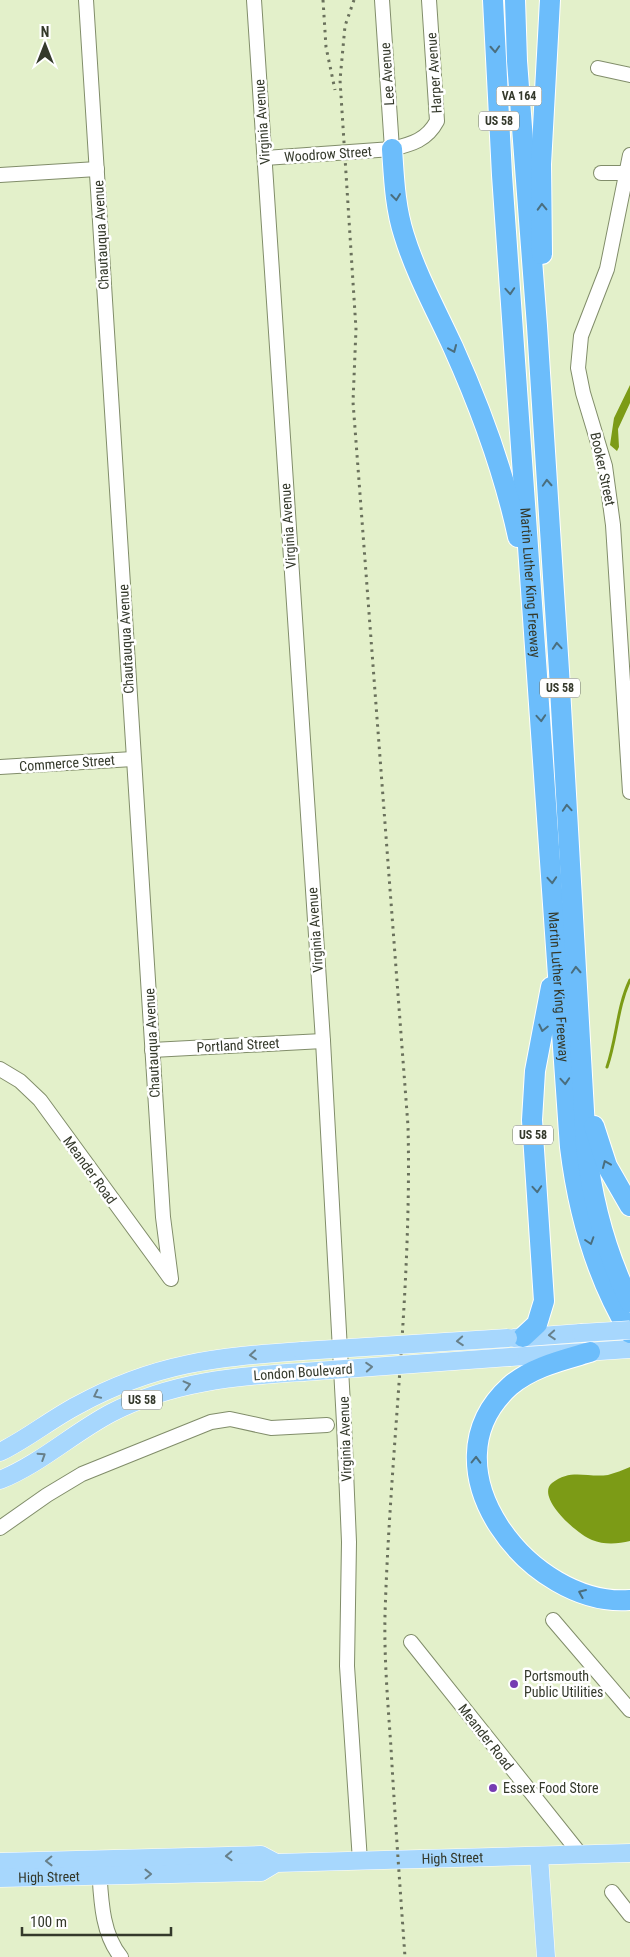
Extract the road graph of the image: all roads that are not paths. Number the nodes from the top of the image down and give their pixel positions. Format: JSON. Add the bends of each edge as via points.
{"nodes":[{"id":1,"x":86,"y":0,"type":"edge"},
{"id":2,"x":254,"y":0,"type":"edge"},
{"id":3,"x":382,"y":0,"type":"edge"},
{"id":4,"x":429,"y":0,"type":"edge"},
{"id":5,"x":493,"y":0,"type":"edge"},
{"id":6,"x":515,"y":0,"type":"edge"},
{"id":7,"x":536,"y":0,"type":"edge"},
{"id":8,"x":550,"y":0,"type":"edge"},
{"id":9,"x":598,"y":68,"type":"dead end"},
{"id":10,"x":630,"y":75,"type":"edge"},
{"id":11,"x":392,"y":149,"type":"junction"},
{"id":12,"x":630,"y":155,"type":"edge"},
{"id":13,"x":265,"y":158,"type":"junction"},
{"id":14,"x":97,"y":169,"type":"junction"},
{"id":15,"x":601,"y":173,"type":"dead end"},
{"id":16,"x":628,"y":173,"type":"edge"},
{"id":17,"x":0,"y":175,"type":"edge"},
{"id":18,"x":525,"y":191,"type":"junction"},
{"id":19,"x":537,"y":326,"type":"junction"},
{"id":20,"x":532,"y":600,"type":"junction"},
{"id":21,"x":133,"y":759,"type":"junction"},
{"id":22,"x":0,"y":767,"type":"edge"},
{"id":23,"x":630,"y":792,"type":"edge"},
{"id":24,"x":555,"y":928,"type":"junction"},
{"id":25,"x":579,"y":1019,"type":"junction"},
{"id":26,"x":324,"y":1041,"type":"junction"},
{"id":27,"x":152,"y":1050,"type":"junction"},
{"id":28,"x":0,"y":1069,"type":"edge"},
{"id":29,"x":630,"y":1206,"type":"edge"},
{"id":30,"x":171,"y":1279,"type":"joint"},
{"id":31,"x":630,"y":1302,"type":"edge"},
{"id":32,"x":630,"y":1332,"type":"edge"},
{"id":33,"x":516,"y":1338,"type":"junction"},
{"id":34,"x":630,"y":1349,"type":"edge"},
{"id":35,"x":590,"y":1352,"type":"junction"},
{"id":36,"x":327,"y":1425,"type":"dead end"},
{"id":37,"x":0,"y":1452,"type":"edge"},
{"id":38,"x":0,"y":1480,"type":"edge"},
{"id":39,"x":0,"y":1528,"type":"edge"},
{"id":40,"x":630,"y":1600,"type":"edge"},
{"id":41,"x":553,"y":1620,"type":"dead end"},
{"id":42,"x":411,"y":1642,"type":"dead end"},
{"id":43,"x":630,"y":1710,"type":"edge"},
{"id":44,"x":630,"y":1853,"type":"edge"},
{"id":45,"x":581,"y":1855,"type":"junction"},
{"id":46,"x":539,"y":1856,"type":"junction"},
{"id":47,"x":360,"y":1861,"type":"junction"},
{"id":48,"x":0,"y":1862,"type":"edge"},
{"id":49,"x":98,"y":1867,"type":"junction"},
{"id":50,"x":0,"y":1878,"type":"edge"},
{"id":51,"x":612,"y":1892,"type":"dead end"},
{"id":52,"x":630,"y":1914,"type":"edge"},
{"id":53,"x":121,"y":1957,"type":"edge"},
{"id":54,"x":546,"y":1957,"type":"edge"}],
"edges":[{"from":1,"to":14,"type":"street","name":"Chautauqua Avenue"},
{"from":2,"to":13,"type":"street","name":"Virginia Avenue"},
{"from":3,"to":11,"type":"street","name":"Lee Avenue"},
{"from":4,"to":11,"type":"street","name":"Harper Avenue","via":[[437,121],[424,138]]},
{"from":5,"to":20,"type":"highway","name":"Martin Luther King Freeway","number":"US 58","one_way":true},
{"from":6,"to":18,"type":"highway","number":"VA 164"},
{"from":7,"to":18,"type":"highway","number":"US 58"},
{"from":19,"to":8,"type":"highway","one_way":true,"via":[[543,238],[542,134]]},
{"from":9,"to":10,"type":"street"},
{"from":11,"to":13,"type":"street","name":"Woodrow Street"},
{"from":11,"to":20,"type":"highway","one_way":true,"via":[[398,212],[404,235],[495,453],[515,520]]},
{"from":12,"to":16,"type":"street","name":"Booker Street"},
{"from":13,"to":26,"type":"street","name":"Virginia Avenue","via":[[299,705]]},
{"from":14,"to":17,"type":"street"},
{"from":14,"to":21,"type":"street","name":"Chautauqua Avenue"},
{"from":15,"to":16,"type":"street"},
{"from":16,"to":23,"type":"street","name":"Booker Street","via":[[607,269],[581,336],[578,368],[609,488]]},
{"from":18,"to":19,"type":"highway","name":"Martin Luther King Freeway","number":"US 58"},
{"from":25,"to":19,"type":"highway","name":"Martin Luther King Freeway","number":"US 58","one_way":true},
{"from":20,"to":24,"type":"highway","name":"Martin Luther King Freeway","number":"US 58","one_way":true},
{"from":21,"to":22,"type":"street","name":"Commerce Street"},
{"from":21,"to":27,"type":"street","name":"Chautauqua Avenue"},
{"from":24,"to":32,"type":"highway","name":"Martin Luther King Freeway","one_way":true,"via":[[574,1181],[594,1254],[619,1316]]},
{"from":24,"to":33,"type":"highway","number":"US 58","one_way":true,"via":[[553,977],[533,1093],[532,1120],[544,1301],[537,1324]]},
{"from":29,"to":25,"type":"highway","one_way":true,"via":[[611,1175],[596,1137],[590,1075]]},
{"from":25,"to":31,"type":"highway","name":"Martin Luther King Freeway","number":"US 58","via":[[588,1165],[594,1200],[610,1257]]},
{"from":26,"to":27,"type":"street","name":"Portland Street"},
{"from":26,"to":47,"type":"street","name":"Virginia Avenue","via":[[349,1542],[347,1666]]},
{"from":27,"to":30,"type":"street","name":"Chautauqua Avenue","via":[[163,1217]]},
{"from":28,"to":30,"type":"street","name":"Meander Road","via":[[20,1081],[40,1100]]},
{"from":32,"to":33,"type":"main road","name":"London Boulevard","one_way":true,"bridge":true},
{"from":33,"to":37,"type":"main road","name":"London Boulevard","number":"US 58","one_way":true,"bridge":true,"via":[[196,1361],[140,1376],[79,1404]]},
{"from":34,"to":35,"type":"main road","name":"London Boulevard","number":"US 58"},
{"from":38,"to":35,"type":"main road","name":"London Boulevard","number":"US 58","one_way":true,"bridge":true,"via":[[111,1413],[153,1395],[209,1380]]},
{"from":40,"to":35,"type":"highway","one_way":true,"via":[[591,1596],[539,1569],[512,1542],[490,1512],[477,1477],[478,1440],[489,1412],[500,1397],[517,1380],[531,1372]]},
{"from":36,"to":39,"type":"street","via":[[271,1428],[230,1419],[211,1422],[82,1474]]},
{"from":41,"to":43,"type":"street"},
{"from":42,"to":45,"type":"street","name":"Meander Road"},
{"from":44,"to":45,"type":"main road","name":"High Street"},
{"from":45,"to":46,"type":"main road","name":"High Street"},
{"from":46,"to":47,"type":"main road","name":"High Street"},
{"from":46,"to":54,"type":"main road"},
{"from":47,"to":49,"type":"main road","name":"High Street","via":[[276,1863],[261,1855]]},
{"from":49,"to":48,"type":"main road","name":"High Street","one_way":true},
{"from":49,"to":50,"type":"main road","name":"High Street"},
{"from":49,"to":53,"type":"street","via":[[108,1932]]},
{"from":51,"to":52,"type":"street"}]}
